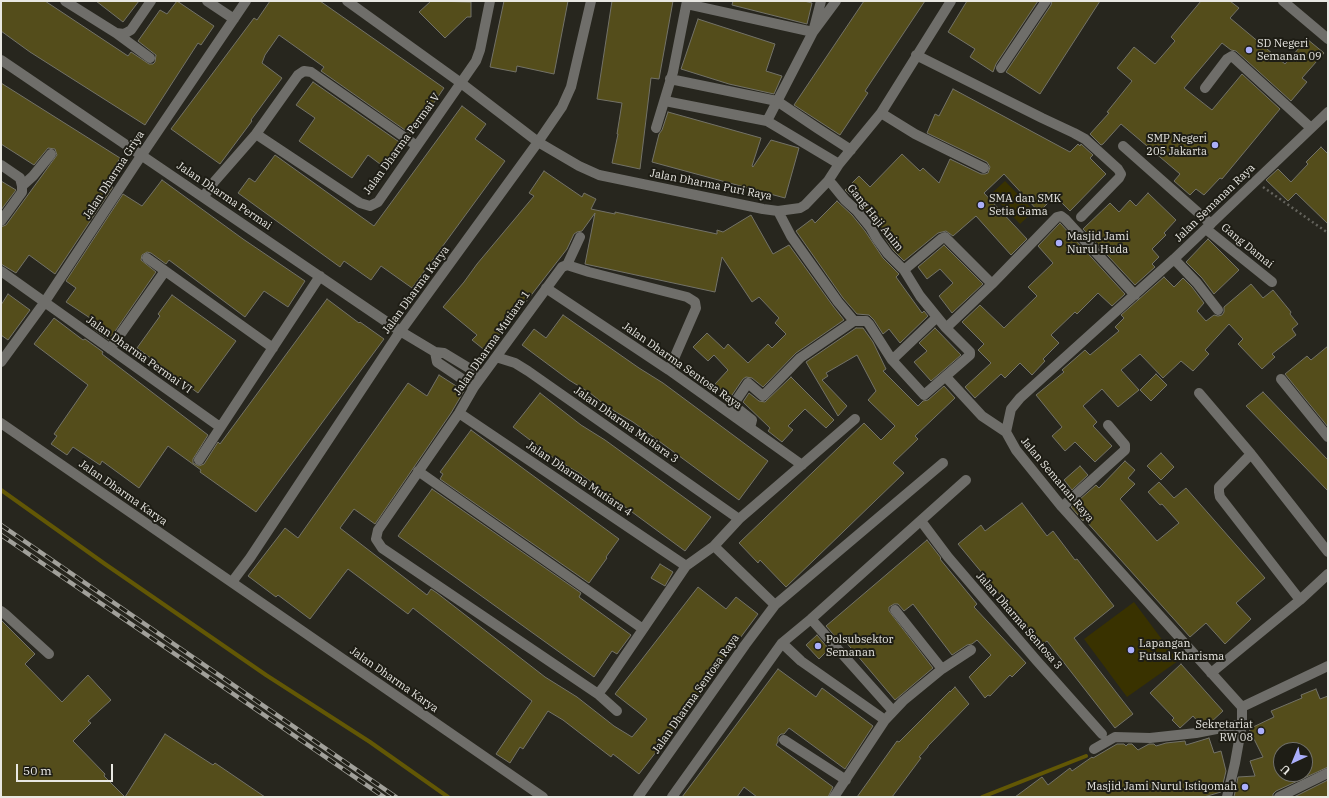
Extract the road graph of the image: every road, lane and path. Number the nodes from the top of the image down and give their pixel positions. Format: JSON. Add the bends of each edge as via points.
{"nodes":[{"id":1,"x":65,"y":1,"type":"edge"},
{"id":2,"x":151,"y":1,"type":"edge"},
{"id":3,"x":208,"y":1,"type":"edge"},
{"id":4,"x":246,"y":1,"type":"edge"},
{"id":5,"x":490,"y":1,"type":"edge"},
{"id":6,"x":591,"y":1,"type":"edge"},
{"id":7,"x":821,"y":1,"type":"edge"},
{"id":8,"x":836,"y":1,"type":"edge"},
{"id":9,"x":950,"y":1,"type":"edge"},
{"id":10,"x":1046,"y":1,"type":"edge"},
{"id":11,"x":1283,"y":1,"type":"edge"},
{"id":12,"x":349,"y":2,"type":"edge"},
{"id":13,"x":687,"y":2,"type":"edge"},
{"id":14,"x":234,"y":19,"type":"junction"},
{"id":15,"x":813,"y":32,"type":"junction"},
{"id":16,"x":116,"y":34,"type":"junction"},
{"id":17,"x":1328,"y":39,"type":"edge"},
{"id":18,"x":916,"y":54,"type":"junction"},
{"id":19,"x":150,"y":58,"type":"dead end"},
{"id":20,"x":1,"y":60,"type":"edge"},
{"id":21,"x":1001,"y":68,"type":"dead end"},
{"id":22,"x":670,"y":79,"type":"junction"},
{"id":23,"x":461,"y":84,"type":"junction"},
{"id":24,"x":1205,"y":88,"type":"dead end"},
{"id":25,"x":666,"y":101,"type":"junction"},
{"id":26,"x":777,"y":101,"type":"junction"},
{"id":27,"x":1328,"y":112,"type":"edge"},
{"id":28,"x":881,"y":113,"type":"junction"},
{"id":29,"x":767,"y":121,"type":"junction"},
{"id":30,"x":656,"y":128,"type":"dead end"},
{"id":31,"x":1312,"y":128,"type":"junction"},
{"id":32,"x":256,"y":134,"type":"junction"},
{"id":33,"x":538,"y":142,"type":"junction"},
{"id":34,"x":417,"y":146,"type":"junction"},
{"id":35,"x":1124,"y":146,"type":"dead end"},
{"id":36,"x":851,"y":150,"type":"junction"},
{"id":37,"x":51,"y":154,"type":"dead end"},
{"id":38,"x":141,"y":156,"type":"junction"},
{"id":39,"x":840,"y":164,"type":"junction"},
{"id":40,"x":1,"y":165,"type":"edge"},
{"id":41,"x":984,"y":168,"type":"dead end"},
{"id":42,"x":828,"y":181,"type":"junction"},
{"id":43,"x":22,"y":186,"type":"junction"},
{"id":44,"x":1265,"y":190,"type":"dead end"},
{"id":45,"x":204,"y":196,"type":"junction"},
{"id":46,"x":778,"y":211,"type":"junction"},
{"id":47,"x":1080,"y":218,"type":"dead end"},
{"id":48,"x":1,"y":221,"type":"edge"},
{"id":49,"x":1208,"y":226,"type":"junction"},
{"id":50,"x":1328,"y":232,"type":"edge"},
{"id":51,"x":580,"y":237,"type":"dead end"},
{"id":52,"x":147,"y":258,"type":"dead end"},
{"id":53,"x":1174,"y":259,"type":"junction"},
{"id":54,"x":567,"y":265,"type":"junction"},
{"id":55,"x":904,"y":270,"type":"junction"},
{"id":56,"x":164,"y":271,"type":"junction"},
{"id":57,"x":1,"y":272,"type":"edge"},
{"id":58,"x":320,"y":276,"type":"junction"},
{"id":59,"x":1272,"y":282,"type":"dead end"},
{"id":60,"x":992,"y":284,"type":"junction"},
{"id":61,"x":546,"y":288,"type":"junction"},
{"id":62,"x":1135,"y":295,"type":"junction"},
{"id":63,"x":44,"y":303,"type":"junction"},
{"id":64,"x":1218,"y":310,"type":"dead end"},
{"id":65,"x":937,"y":317,"type":"junction"},
{"id":66,"x":854,"y":320,"type":"junction"},
{"id":67,"x":946,"y":328,"type":"junction"},
{"id":68,"x":400,"y":331,"type":"junction"},
{"id":69,"x":273,"y":348,"type":"junction"},
{"id":70,"x":110,"y":349,"type":"junction"},
{"id":71,"x":435,"y":352,"type":"junction"},
{"id":72,"x":496,"y":357,"type":"junction"},
{"id":73,"x":892,"y":360,"type":"junction"},
{"id":74,"x":1,"y":362,"type":"edge"},
{"id":75,"x":669,"y":370,"type":"junction"},
{"id":76,"x":482,"y":376,"type":"junction"},
{"id":77,"x":946,"y":377,"type":"junction"},
{"id":78,"x":1280,"y":379,"type":"dead end"},
{"id":79,"x":474,"y":387,"type":"junction"},
{"id":80,"x":1199,"y":393,"type":"dead end"},
{"id":81,"x":459,"y":413,"type":"junction"},
{"id":82,"x":855,"y":419,"type":"dead end"},
{"id":83,"x":1,"y":423,"type":"edge"},
{"id":84,"x":1108,"y":425,"type":"dead end"},
{"id":85,"x":220,"y":427,"type":"junction"},
{"id":86,"x":750,"y":428,"type":"junction"},
{"id":87,"x":1006,"y":432,"type":"junction"},
{"id":88,"x":1328,"y":437,"type":"edge"},
{"id":89,"x":1250,"y":454,"type":"junction"},
{"id":90,"x":198,"y":460,"type":"dead end"},
{"id":91,"x":943,"y":463,"type":"dead end"},
{"id":92,"x":802,"y":465,"type":"junction"},
{"id":93,"x":418,"y":471,"type":"junction"},
{"id":94,"x":966,"y":480,"type":"dead end"},
{"id":95,"x":1062,"y":507,"type":"junction"},
{"id":96,"x":739,"y":519,"type":"junction"},
{"id":97,"x":921,"y":522,"type":"junction"},
{"id":98,"x":714,"y":546,"type":"junction"},
{"id":99,"x":1328,"y":552,"type":"edge"},
{"id":100,"x":686,"y":566,"type":"junction"},
{"id":101,"x":1328,"y":574,"type":"edge"},
{"id":102,"x":232,"y":582,"type":"junction"},
{"id":103,"x":1300,"y":600,"type":"junction"},
{"id":104,"x":775,"y":605,"type":"junction"},
{"id":105,"x":894,"y":610,"type":"dead end"},
{"id":106,"x":1,"y":611,"type":"edge"},
{"id":107,"x":810,"y":620,"type":"junction"},
{"id":108,"x":643,"y":628,"type":"junction"},
{"id":109,"x":782,"y":643,"type":"junction"},
{"id":110,"x":971,"y":650,"type":"dead end"},
{"id":111,"x":49,"y":654,"type":"dead end"},
{"id":112,"x":1328,"y":666,"type":"edge"},
{"id":113,"x":942,"y":669,"type":"junction"},
{"id":114,"x":1211,"y":673,"type":"junction"},
{"id":115,"x":598,"y":694,"type":"junction"},
{"id":116,"x":1242,"y":707,"type":"junction"},
{"id":117,"x":618,"y":711,"type":"dead end"},
{"id":118,"x":894,"y":711,"type":"junction"},
{"id":119,"x":885,"y":720,"type":"junction"},
{"id":120,"x":1242,"y":724,"type":"junction"},
{"id":121,"x":1102,"y":734,"type":"dead end"},
{"id":122,"x":784,"y":740,"type":"dead end"},
{"id":123,"x":1094,"y":749,"type":"dead end"},
{"id":124,"x":1328,"y":773,"type":"edge"},
{"id":125,"x":846,"y":780,"type":"junction"},
{"id":126,"x":543,"y":797,"type":"edge"},
{"id":127,"x":638,"y":797,"type":"edge"},
{"id":128,"x":672,"y":797,"type":"edge"},
{"id":129,"x":834,"y":797,"type":"edge"},
{"id":130,"x":1227,"y":797,"type":"edge"},
{"id":131,"x":1279,"y":797,"type":"edge"}],
"edges":[{"from":1,"to":16,"type":"street"},
{"from":2,"to":16,"type":"street","via":[[131,30],[124,34]]},
{"from":3,"to":14,"type":"street"},
{"from":4,"to":14,"type":"street","name":"Jalan Dharma Griya"},
{"from":5,"to":23,"type":"street","name":"Jalan Dharma Permai V","via":[[480,50]]},
{"from":6,"to":33,"type":"street","name":"Jalan Dharma Karya","via":[[571,87],[562,107]]},
{"from":7,"to":15,"type":"street"},
{"from":8,"to":15,"type":"street"},
{"from":9,"to":18,"type":"street","name":"Jalan Dharma Puri Raya"},
{"from":10,"to":21,"type":"street"},
{"from":11,"to":17,"type":"street"},
{"from":12,"to":23,"type":"street","name":"Jalan Dharma Puri Raya"},
{"from":13,"to":15,"type":"street"},
{"from":13,"to":22,"type":"street"},
{"from":14,"to":38,"type":"street","name":"Jalan Dharma Griya"},
{"from":15,"to":26,"type":"street"},
{"from":16,"to":19,"type":"street"},
{"from":18,"to":28,"type":"street","name":"Jalan Dharma Puri Raya"},
{"from":18,"to":47,"type":"street","via":[[1074,133],[1118,169],[1121,174],[1119,178]]},
{"from":20,"to":38,"type":"street","name":"Jalan Dharma Permai"},
{"from":22,"to":25,"type":"street"},
{"from":22,"to":26,"type":"street"},
{"from":23,"to":33,"type":"street","name":"Jalan Dharma Puri Raya"},
{"from":23,"to":34,"type":"street","name":"Jalan Dharma Permai V"},
{"from":24,"to":31,"type":"street","via":[[1232,56]]},
{"from":25,"to":29,"type":"street"},
{"from":25,"to":30,"type":"street"},
{"from":26,"to":29,"type":"street"},
{"from":26,"to":36,"type":"street"},
{"from":27,"to":31,"type":"street","name":"Jalan Semanan Raya"},
{"from":28,"to":36,"type":"street","name":"Jalan Dharma Puri Raya"},
{"from":28,"to":41,"type":"street","via":[[915,134]]},
{"from":29,"to":39,"type":"street"},
{"from":31,"to":49,"type":"street","name":"Jalan Semanan Raya"},
{"from":32,"to":34,"type":"street","name":"Jalan Dharma Permai V","via":[[360,203],[370,206],[378,202]]},
{"from":32,"to":34,"type":"street","via":[[298,75],[307,71]]},
{"from":32,"to":45,"type":"street"},
{"from":33,"to":46,"type":"street","name":"Jalan Dharma Puri Raya","via":[[599,175]]},
{"from":33,"to":68,"type":"street","name":"Jalan Dharma Karya"},
{"from":35,"to":49,"type":"street","name":"Gang Damai"},
{"from":36,"to":39,"type":"street","name":"Jalan Dharma Puri Raya"},
{"from":37,"to":43,"type":"street"},
{"from":38,"to":45,"type":"street","name":"Jalan Dharma Permai"},
{"from":38,"to":63,"type":"street","name":"Jalan Dharma Griya"},
{"from":39,"to":42,"type":"street","name":"Jalan Dharma Puri Raya"},
{"from":40,"to":43,"type":"street","via":[[20,178]]},
{"from":42,"to":46,"type":"street","name":"Jalan Dharma Puri Raya","via":[[800,208]]},
{"from":42,"to":55,"type":"street","name":"Gang Haji Anim","via":[[857,211],[888,254]]},
{"from":43,"to":48,"type":"street","via":[[22,192]]},
{"from":44,"to":50,"type":"path"},
{"from":45,"to":58,"type":"street","name":"Jalan Dharma Permai"},
{"from":46,"to":66,"type":"street","via":[[791,236]]},
{"from":49,"to":53,"type":"street","name":"Jalan Semanan Raya"},
{"from":49,"to":59,"type":"street","name":"Gang Damai"},
{"from":51,"to":54,"type":"street"},
{"from":52,"to":56,"type":"street"},
{"from":53,"to":62,"type":"street","name":"Jalan Semanan Raya"},
{"from":53,"to":64,"type":"street"},
{"from":54,"to":61,"type":"street","name":"Jalan Dharma Mutiara 1","via":[[562,267]]},
{"from":54,"to":75,"type":"street","via":[[687,297],[695,302],[696,308]]},
{"from":55,"to":60,"type":"street","via":[[945,237]]},
{"from":55,"to":65,"type":"street","name":"Gang Haji Anim"},
{"from":56,"to":69,"type":"street"},
{"from":56,"to":70,"type":"street"},
{"from":57,"to":63,"type":"street","name":"Jalan Dharma Permai VI"},
{"from":58,"to":68,"type":"street","name":"Jalan Dharma Permai"},
{"from":58,"to":69,"type":"street"},
{"from":60,"to":62,"type":"street","via":[[1057,217],[1061,216]]},
{"from":60,"to":67,"type":"street"},
{"from":61,"to":72,"type":"street","name":"Jalan Dharma Mutiara 1"},
{"from":61,"to":75,"type":"street","name":"Jalan Dharma Sentosa Raya"},
{"from":62,"to":87,"type":"street","name":"Jalan Semanan Raya","via":[[1020,398],[1011,409]]},
{"from":63,"to":70,"type":"street","name":"Jalan Dharma Permai VI"},
{"from":63,"to":74,"type":"street","name":"Jalan Dharma Griya"},
{"from":65,"to":67,"type":"street","name":"Gang Haji Anim"},
{"from":65,"to":73,"type":"street"},
{"from":66,"to":73,"type":"street","via":[[866,321],[869,324]]},
{"from":66,"to":86,"type":"street","via":[[800,358],[763,396],[748,383],[733,405],[752,420]]},
{"from":67,"to":77,"type":"street","name":"Gang Haji Anim","via":[[970,353]]},
{"from":68,"to":71,"type":"street","name":"Jalan Dharma Permai"},
{"from":68,"to":102,"type":"street","name":"Jalan Dharma Karya"},
{"from":69,"to":85,"type":"street"},
{"from":70,"to":85,"type":"street","name":"Jalan Dharma Permai VI"},
{"from":71,"to":76,"type":"street","name":"Jalan Dharma Permai","via":[[444,353]]},
{"from":71,"to":79,"type":"street","name":"Jalan Dharma Permai","via":[[438,362]]},
{"from":72,"to":76,"type":"street","name":"Jalan Dharma Mutiara 1"},
{"from":72,"to":96,"type":"street","name":"Jalan Dharma Mutiara 3","via":[[515,363],[528,371]]},
{"from":73,"to":77,"type":"street","via":[[924,395]]},
{"from":75,"to":86,"type":"street","name":"Jalan Dharma Sentosa Raya"},
{"from":76,"to":79,"type":"street","name":"Jalan Dharma Mutiara 1"},
{"from":77,"to":87,"type":"street","via":[[982,416]]},
{"from":78,"to":88,"type":"street"},
{"from":79,"to":81,"type":"street","name":"Jalan Dharma Mutiara 1"},
{"from":80,"to":89,"type":"street"},
{"from":81,"to":93,"type":"street","name":"Jalan Dharma Mutiara 1"},
{"from":81,"to":100,"type":"street","name":"Jalan Dharma Mutiara 4"},
{"from":82,"to":92,"type":"street"},
{"from":83,"to":102,"type":"street","name":"Jalan Dharma Karya"},
{"from":84,"to":95,"type":"street","via":[[1125,445],[1125,450]]},
{"from":85,"to":90,"type":"street"},
{"from":86,"to":92,"type":"street","name":"Jalan Dharma Sentosa Raya"},
{"from":87,"to":95,"type":"street","name":"Jalan Semanan Raya","via":[[1016,450]]},
{"from":89,"to":99,"type":"street"},
{"from":89,"to":103,"type":"street","via":[[1219,487],[1218,492]]},
{"from":91,"to":104,"type":"street","name":"Jalan Dharma Sentosa Raya"},
{"from":92,"to":96,"type":"street"},
{"from":93,"to":108,"type":"street"},
{"from":93,"to":115,"type":"street","name":"Jalan Dharma Mutiara 1","via":[[378,530],[376,539],[382,548]]},
{"from":94,"to":97,"type":"street"},
{"from":95,"to":114,"type":"street","name":"Jalan Semanan Raya"},
{"from":96,"to":98,"type":"street"},
{"from":97,"to":107,"type":"street"},
{"from":97,"to":121,"type":"street","name":"Jalan Dharma Sentosa 3","via":[[948,557]]},
{"from":98,"to":100,"type":"street"},
{"from":98,"to":104,"type":"street"},
{"from":100,"to":108,"type":"street"},
{"from":101,"to":103,"type":"street"},
{"from":102,"to":126,"type":"street","name":"Jalan Dharma Karya"},
{"from":103,"to":114,"type":"street"},
{"from":104,"to":127,"type":"street","name":"Jalan Dharma Sentosa Raya"},
{"from":105,"to":113,"type":"street"},
{"from":106,"to":111,"type":"street"},
{"from":107,"to":109,"type":"street"},
{"from":107,"to":118,"type":"street"},
{"from":108,"to":115,"type":"street"},
{"from":109,"to":119,"type":"street","via":[[801,660]]},
{"from":109,"to":128,"type":"street"},
{"from":110,"to":113,"type":"street"},
{"from":112,"to":116,"type":"street"},
{"from":113,"to":118,"type":"street"},
{"from":114,"to":116,"type":"street","name":"Jalan Semanan Raya"},
{"from":115,"to":117,"type":"street","name":"Jalan Dharma Mutiara 1"},
{"from":116,"to":120,"type":"street"},
{"from":118,"to":119,"type":"street"},
{"from":119,"to":125,"type":"street"},
{"from":120,"to":123,"type":"street","via":[[1150,738],[1115,737]]},
{"from":120,"to":130,"type":"street"},
{"from":122,"to":125,"type":"street"},
{"from":124,"to":131,"type":"street"},
{"from":125,"to":129,"type":"street"}]}
